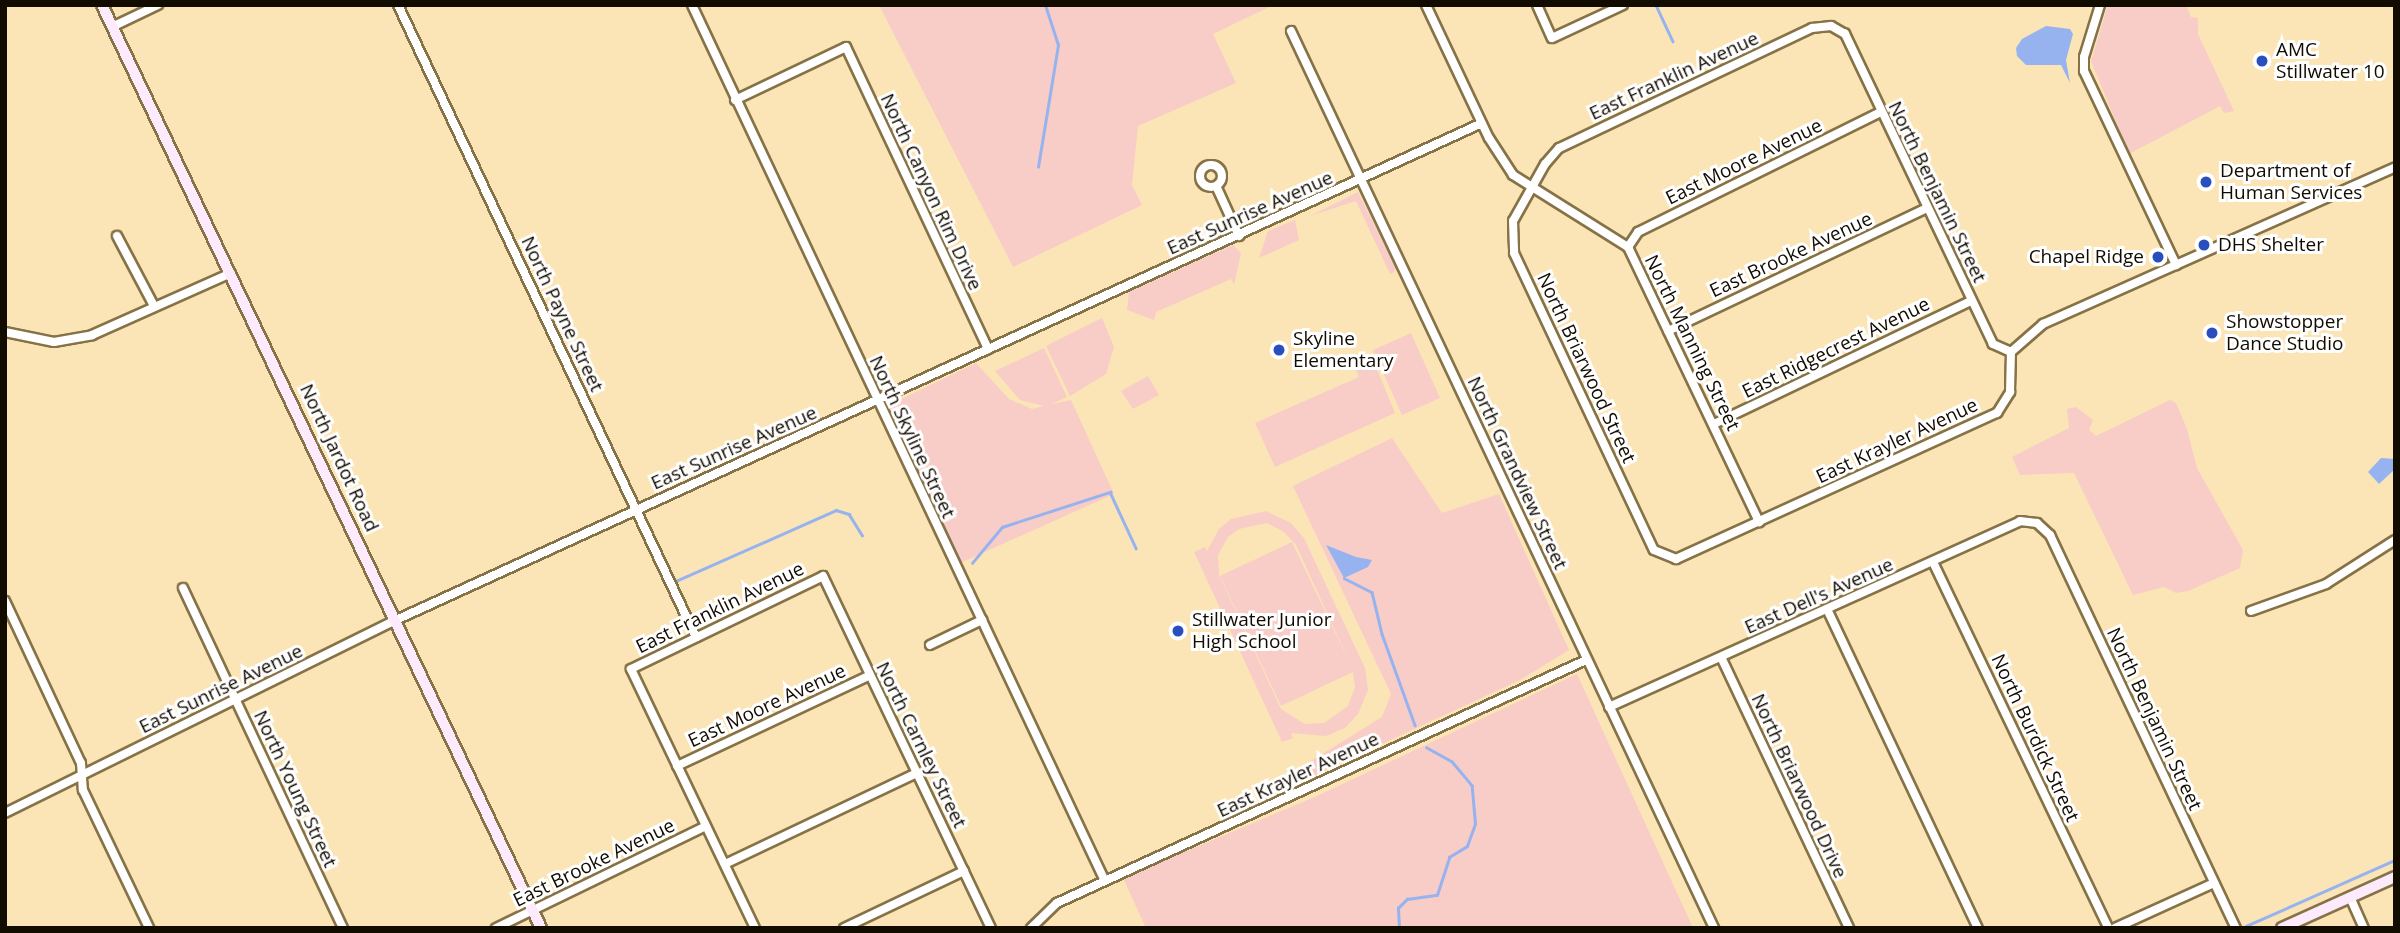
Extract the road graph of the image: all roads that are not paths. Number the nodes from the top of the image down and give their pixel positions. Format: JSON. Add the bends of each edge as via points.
{"nodes":[{"id":1,"x":102,"y":5,"type":"edge"},
{"id":2,"x":158,"y":5,"type":"edge"},
{"id":3,"x":398,"y":5,"type":"edge"},
{"id":4,"x":692,"y":5,"type":"edge"},
{"id":5,"x":1426,"y":5,"type":"edge"},
{"id":6,"x":1537,"y":5,"type":"edge"},
{"id":7,"x":1623,"y":5,"type":"edge"},
{"id":8,"x":2100,"y":5,"type":"edge"},
{"id":9,"x":112,"y":27,"type":"junction"},
{"id":10,"x":1292,"y":31,"type":"dead end"},
{"id":11,"x":1846,"y":34,"type":"joint"},
{"id":12,"x":735,"y":100,"type":"junction"},
{"id":13,"x":1881,"y":112,"type":"junction"},
{"id":14,"x":1482,"y":123,"type":"junction"},
{"id":15,"x":2395,"y":167,"type":"edge"},
{"id":16,"x":1362,"y":179,"type":"junction"},
{"id":17,"x":1534,"y":187,"type":"junction"},
{"id":18,"x":1217,"y":188,"type":"dead end"},
{"id":19,"x":1927,"y":208,"type":"junction"},
{"id":20,"x":117,"y":236,"type":"dead end"},
{"id":21,"x":1238,"y":236,"type":"junction"},
{"id":22,"x":1628,"y":247,"type":"junction"},
{"id":23,"x":2176,"y":265,"type":"junction"},
{"id":24,"x":231,"y":273,"type":"junction"},
{"id":25,"x":1971,"y":301,"type":"junction"},
{"id":26,"x":154,"y":306,"type":"junction"},
{"id":27,"x":1668,"y":331,"type":"junction"},
{"id":28,"x":5,"y":332,"type":"edge"},
{"id":29,"x":988,"y":349,"type":"junction"},
{"id":30,"x":2011,"y":352,"type":"junction"},
{"id":31,"x":877,"y":400,"type":"junction"},
{"id":32,"x":1714,"y":424,"type":"junction"},
{"id":33,"x":638,"y":509,"type":"junction"},
{"id":34,"x":1759,"y":522,"type":"junction"},
{"id":35,"x":2042,"y":525,"type":"joint"},
{"id":36,"x":2395,"y":540,"type":"edge"},
{"id":37,"x":1666,"y":558,"type":"joint"},
{"id":38,"x":1933,"y":562,"type":"junction"},
{"id":39,"x":823,"y":576,"type":"joint"},
{"id":40,"x":183,"y":588,"type":"dead end"},
{"id":41,"x":5,"y":601,"type":"edge"},
{"id":42,"x":1827,"y":609,"type":"junction"},
{"id":43,"x":2251,"y":611,"type":"dead end"},
{"id":44,"x":396,"y":620,"type":"junction"},
{"id":45,"x":982,"y":620,"type":"junction"},
{"id":46,"x":696,"y":637,"type":"junction"},
{"id":47,"x":930,"y":645,"type":"dead end"},
{"id":48,"x":1721,"y":657,"type":"junction"},
{"id":49,"x":1586,"y":660,"type":"junction"},
{"id":50,"x":870,"y":675,"type":"junction"},
{"id":51,"x":235,"y":700,"type":"junction"},
{"id":52,"x":1609,"y":707,"type":"junction"},
{"id":53,"x":677,"y":766,"type":"junction"},
{"id":54,"x":917,"y":773,"type":"junction"},
{"id":55,"x":83,"y":775,"type":"junction"},
{"id":56,"x":5,"y":813,"type":"edge"},
{"id":57,"x":706,"y":826,"type":"junction"},
{"id":58,"x":724,"y":864,"type":"junction"},
{"id":59,"x":964,"y":871,"type":"junction"},
{"id":60,"x":2395,"y":877,"type":"edge"},
{"id":61,"x":1105,"y":881,"type":"junction"},
{"id":62,"x":2214,"y":883,"type":"junction"},
{"id":63,"x":2350,"y":897,"type":"junction"},
{"id":64,"x":532,"y":909,"type":"junction"},
{"id":65,"x":149,"y":928,"type":"edge"},
{"id":66,"x":344,"y":928,"type":"edge"},
{"id":67,"x":496,"y":928,"type":"edge"},
{"id":68,"x":541,"y":928,"type":"edge"},
{"id":69,"x":755,"y":928,"type":"edge"},
{"id":70,"x":844,"y":928,"type":"edge"},
{"id":71,"x":991,"y":928,"type":"edge"},
{"id":72,"x":1031,"y":928,"type":"edge"},
{"id":73,"x":1714,"y":928,"type":"edge"},
{"id":74,"x":1849,"y":928,"type":"edge"},
{"id":75,"x":1978,"y":928,"type":"edge"},
{"id":76,"x":2108,"y":928,"type":"edge"},
{"id":77,"x":2115,"y":928,"type":"edge"},
{"id":78,"x":2236,"y":928,"type":"edge"},
{"id":79,"x":2282,"y":928,"type":"edge"},
{"id":80,"x":2364,"y":928,"type":"edge"}],
"edges":[{"from":1,"to":9,"type":"street","name":"North Jardot Road"},
{"from":2,"to":9,"type":"street"},
{"from":3,"to":33,"type":"street","name":"North Payne Street"},
{"from":4,"to":12,"type":"street","name":"North Skyline Street"},
{"from":5,"to":14,"type":"street","name":"North Manning Street"},
{"from":6,"to":7,"type":"street","via":[[1552,38]]},
{"from":8,"to":23,"type":"street","via":[[2084,71]]},
{"from":9,"to":24,"type":"street","name":"North Jardot Road"},
{"from":10,"to":16,"type":"street","name":"North Grandview Street"},
{"from":11,"to":13,"type":"street","name":"North Benjamin Street"},
{"from":11,"to":17,"type":"street","name":"East Franklin Avenue","via":[[1831,26],[1812,28],[1559,148]]},
{"from":12,"to":29,"type":"street","name":"North Canyon Rim Drive","via":[[846,47]]},
{"from":12,"to":31,"type":"street","name":"North Skyline Street"},
{"from":13,"to":19,"type":"street","name":"North Benjamin Street"},
{"from":13,"to":22,"type":"street","name":"East Moore Avenue","via":[[1638,232]]},
{"from":14,"to":16,"type":"street","name":"East Sunrise Avenue"},
{"from":14,"to":17,"type":"street","name":"North Manning Street","via":[[1513,174]]},
{"from":15,"to":23,"type":"street"},
{"from":16,"to":21,"type":"street","name":"East Sunrise Avenue"},
{"from":16,"to":49,"type":"street","name":"North Grandview Street"},
{"from":17,"to":22,"type":"street","name":"North Manning Street"},
{"from":17,"to":37,"type":"street","name":"North Briarwood Street","via":[[1513,221],[1514,253],[1654,550]]},
{"from":18,"to":21,"type":"street"},
{"from":19,"to":25,"type":"street","name":"North Benjamin Street"},
{"from":19,"to":27,"type":"street","name":"East Brooke Avenue"},
{"from":20,"to":26,"type":"street"},
{"from":21,"to":29,"type":"street","name":"East Sunrise Avenue"},
{"from":22,"to":27,"type":"street","name":"North Manning Street"},
{"from":23,"to":30,"type":"street","via":[[2043,324]]},
{"from":24,"to":26,"type":"street"},
{"from":24,"to":44,"type":"street","name":"North Jardot Road"},
{"from":25,"to":30,"type":"street","name":"North Benjamin Street","via":[[1993,344]]},
{"from":25,"to":32,"type":"street","name":"East Ridgecrest Avenue"},
{"from":26,"to":28,"type":"street","via":[[92,335],[54,342]]},
{"from":27,"to":32,"type":"street","name":"North Manning Street"},
{"from":29,"to":31,"type":"street","name":"East Sunrise Avenue"},
{"from":30,"to":34,"type":"street","name":"East Krayler Avenue","via":[[2010,392],[1997,413]]},
{"from":31,"to":33,"type":"street","name":"East Sunrise Avenue"},
{"from":31,"to":45,"type":"street","name":"North Skyline Street"},
{"from":32,"to":34,"type":"street","name":"North Manning Street"},
{"from":33,"to":44,"type":"street","name":"East Sunrise Avenue"},
{"from":33,"to":46,"type":"street","name":"North Payne Street"},
{"from":34,"to":37,"type":"street","name":"East Krayler Avenue","via":[[1684,556]]},
{"from":35,"to":38,"type":"street","name":"East Dell's Avenue","via":[[2020,521]]},
{"from":35,"to":62,"type":"street","name":"North Benjamin Street"},
{"from":36,"to":43,"type":"street","via":[[2326,584]]},
{"from":38,"to":42,"type":"street","name":"East Dell's Avenue"},
{"from":38,"to":76,"type":"street","name":"North Burdick Street"},
{"from":39,"to":46,"type":"street","name":"East Franklin Avenue"},
{"from":39,"to":50,"type":"street","name":"North Carnley Street"},
{"from":40,"to":51,"type":"street","name":"North Young Street"},
{"from":41,"to":55,"type":"street"},
{"from":42,"to":48,"type":"street","name":"East Dell's Avenue"},
{"from":42,"to":75,"type":"street"},
{"from":44,"to":51,"type":"street","name":"East Sunrise Avenue"},
{"from":44,"to":64,"type":"street","name":"North Jardot Road"},
{"from":45,"to":47,"type":"street"},
{"from":45,"to":61,"type":"street","name":"North Skyline Street"},
{"from":46,"to":53,"type":"street","name":"East Franklin Avenue","via":[[631,669]]},
{"from":48,"to":52,"type":"street","name":"East Dell's Avenue"},
{"from":48,"to":74,"type":"street","name":"North Briarwood Drive"},
{"from":49,"to":52,"type":"street","name":"North Grandview Street"},
{"from":49,"to":61,"type":"street","name":"East Krayler Avenue"},
{"from":50,"to":53,"type":"street","name":"East Moore Avenue"},
{"from":50,"to":54,"type":"street","name":"North Carnley Street"},
{"from":51,"to":55,"type":"street","name":"East Sunrise Avenue"},
{"from":51,"to":66,"type":"street","name":"North Young Street"},
{"from":52,"to":73,"type":"street","name":"North Grandview Street"},
{"from":53,"to":57,"type":"street"},
{"from":54,"to":58,"type":"street"},
{"from":54,"to":59,"type":"street","name":"North Carnley Street"},
{"from":55,"to":56,"type":"street","name":"East Sunrise Avenue"},
{"from":55,"to":65,"type":"street","via":[[83,790]]},
{"from":57,"to":58,"type":"street"},
{"from":57,"to":64,"type":"street","name":"East Brooke Avenue"},
{"from":58,"to":69,"type":"street"},
{"from":59,"to":70,"type":"street"},
{"from":59,"to":71,"type":"street","name":"North Carnley Street"},
{"from":60,"to":63,"type":"street"},
{"from":61,"to":72,"type":"street","name":"East Krayler Avenue","via":[[1058,904]]},
{"from":62,"to":77,"type":"street"},
{"from":62,"to":78,"type":"street","name":"North Benjamin Street"},
{"from":63,"to":79,"type":"street"},
{"from":63,"to":80,"type":"street"},
{"from":64,"to":67,"type":"street","name":"East Brooke Avenue"},
{"from":64,"to":68,"type":"street","name":"North Jardot Road"}]}
